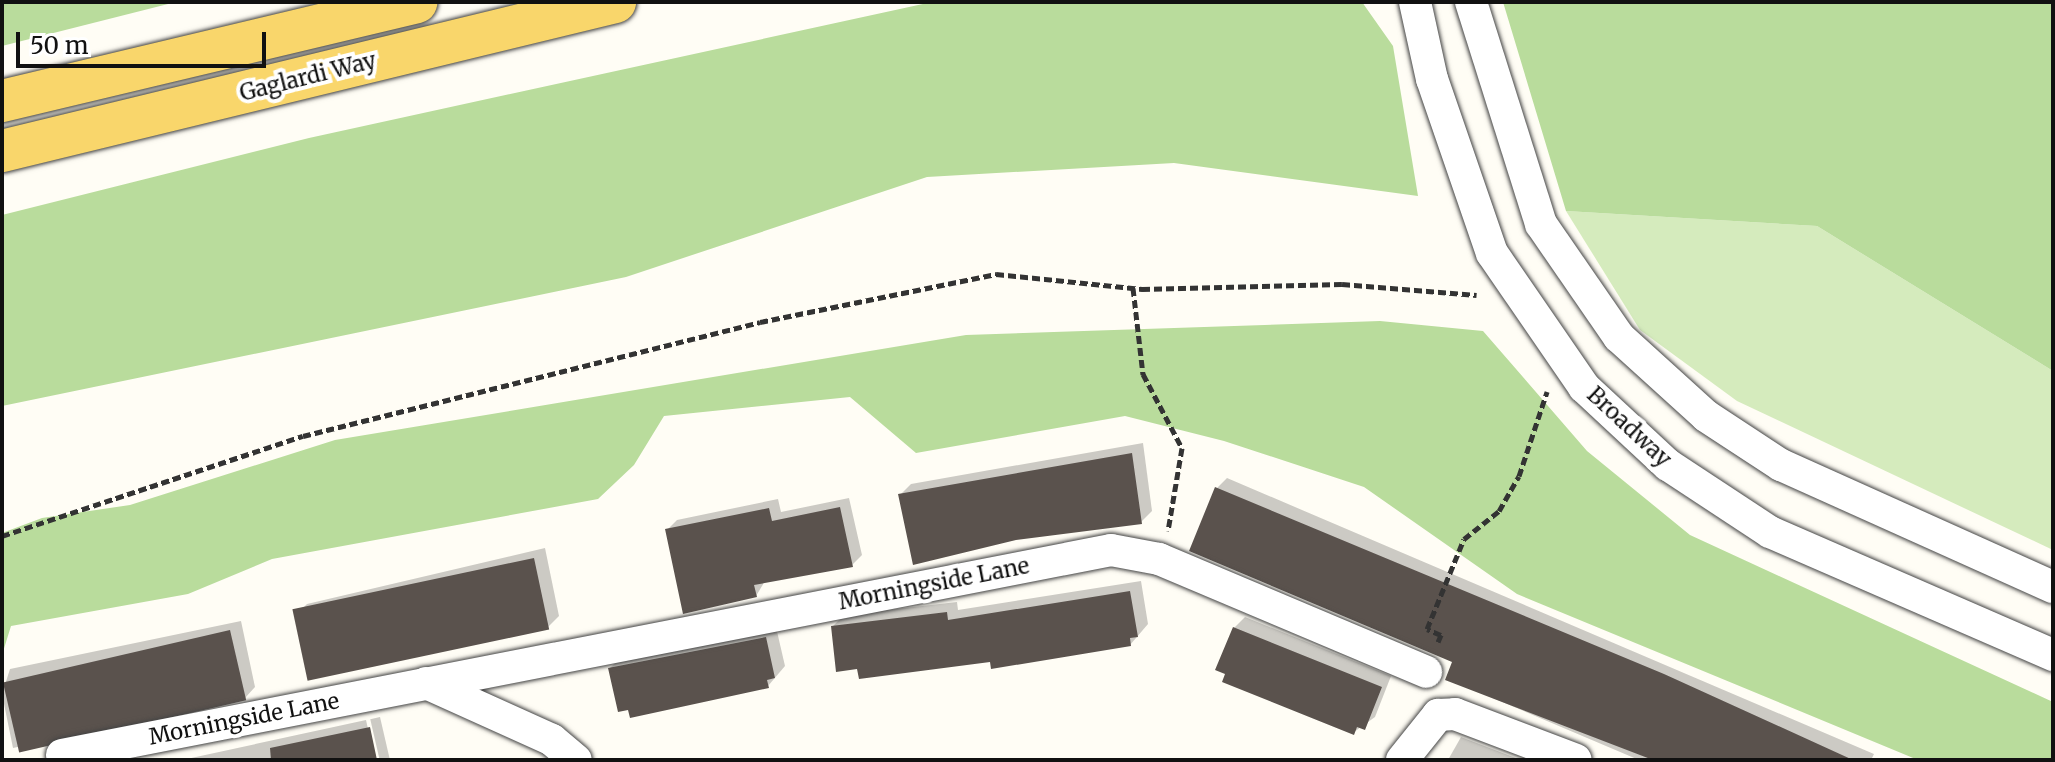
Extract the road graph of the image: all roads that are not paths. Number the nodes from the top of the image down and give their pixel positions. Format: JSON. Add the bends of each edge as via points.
{"nodes":[{"id":1,"x":416,"y":2,"type":"edge"},
{"id":2,"x":615,"y":2,"type":"edge"},
{"id":3,"x":1415,"y":2,"type":"edge"},
{"id":4,"x":1471,"y":2,"type":"edge"},
{"id":5,"x":2,"y":101,"type":"edge"},
{"id":6,"x":2,"y":151,"type":"edge"},
{"id":7,"x":2053,"y":587,"type":"edge"},
{"id":8,"x":2053,"y":655,"type":"edge"},
{"id":9,"x":1426,"y":672,"type":"road end"},
{"id":10,"x":426,"y":683,"type":"junction"},
{"id":11,"x":62,"y":755,"type":"dead end"},
{"id":12,"x":576,"y":760,"type":"edge"},
{"id":13,"x":1402,"y":760,"type":"edge"},
{"id":14,"x":1576,"y":760,"type":"edge"}],
"edges":[{"from":1,"to":5,"type":"main road"},
{"from":2,"to":6,"type":"main road","name":"Gaglardi Way"},
{"from":3,"to":8,"type":"street","name":"Broadway","via":[[1432,79],[1492,253],[1584,387],[1668,465],[1770,532]]},
{"from":4,"to":7,"type":"street","via":[[1541,224],[1619,337],[1706,416],[1781,465]]},
{"from":9,"to":10,"type":"street","name":"Morningside Lane","via":[[1159,559],[1111,550]]},
{"from":10,"to":11,"type":"street","name":"Morningside Lane"},
{"from":10,"to":12,"type":"street","via":[[552,740]]},
{"from":13,"to":14,"type":"street","via":[[1438,715],[1455,714]]}]}
